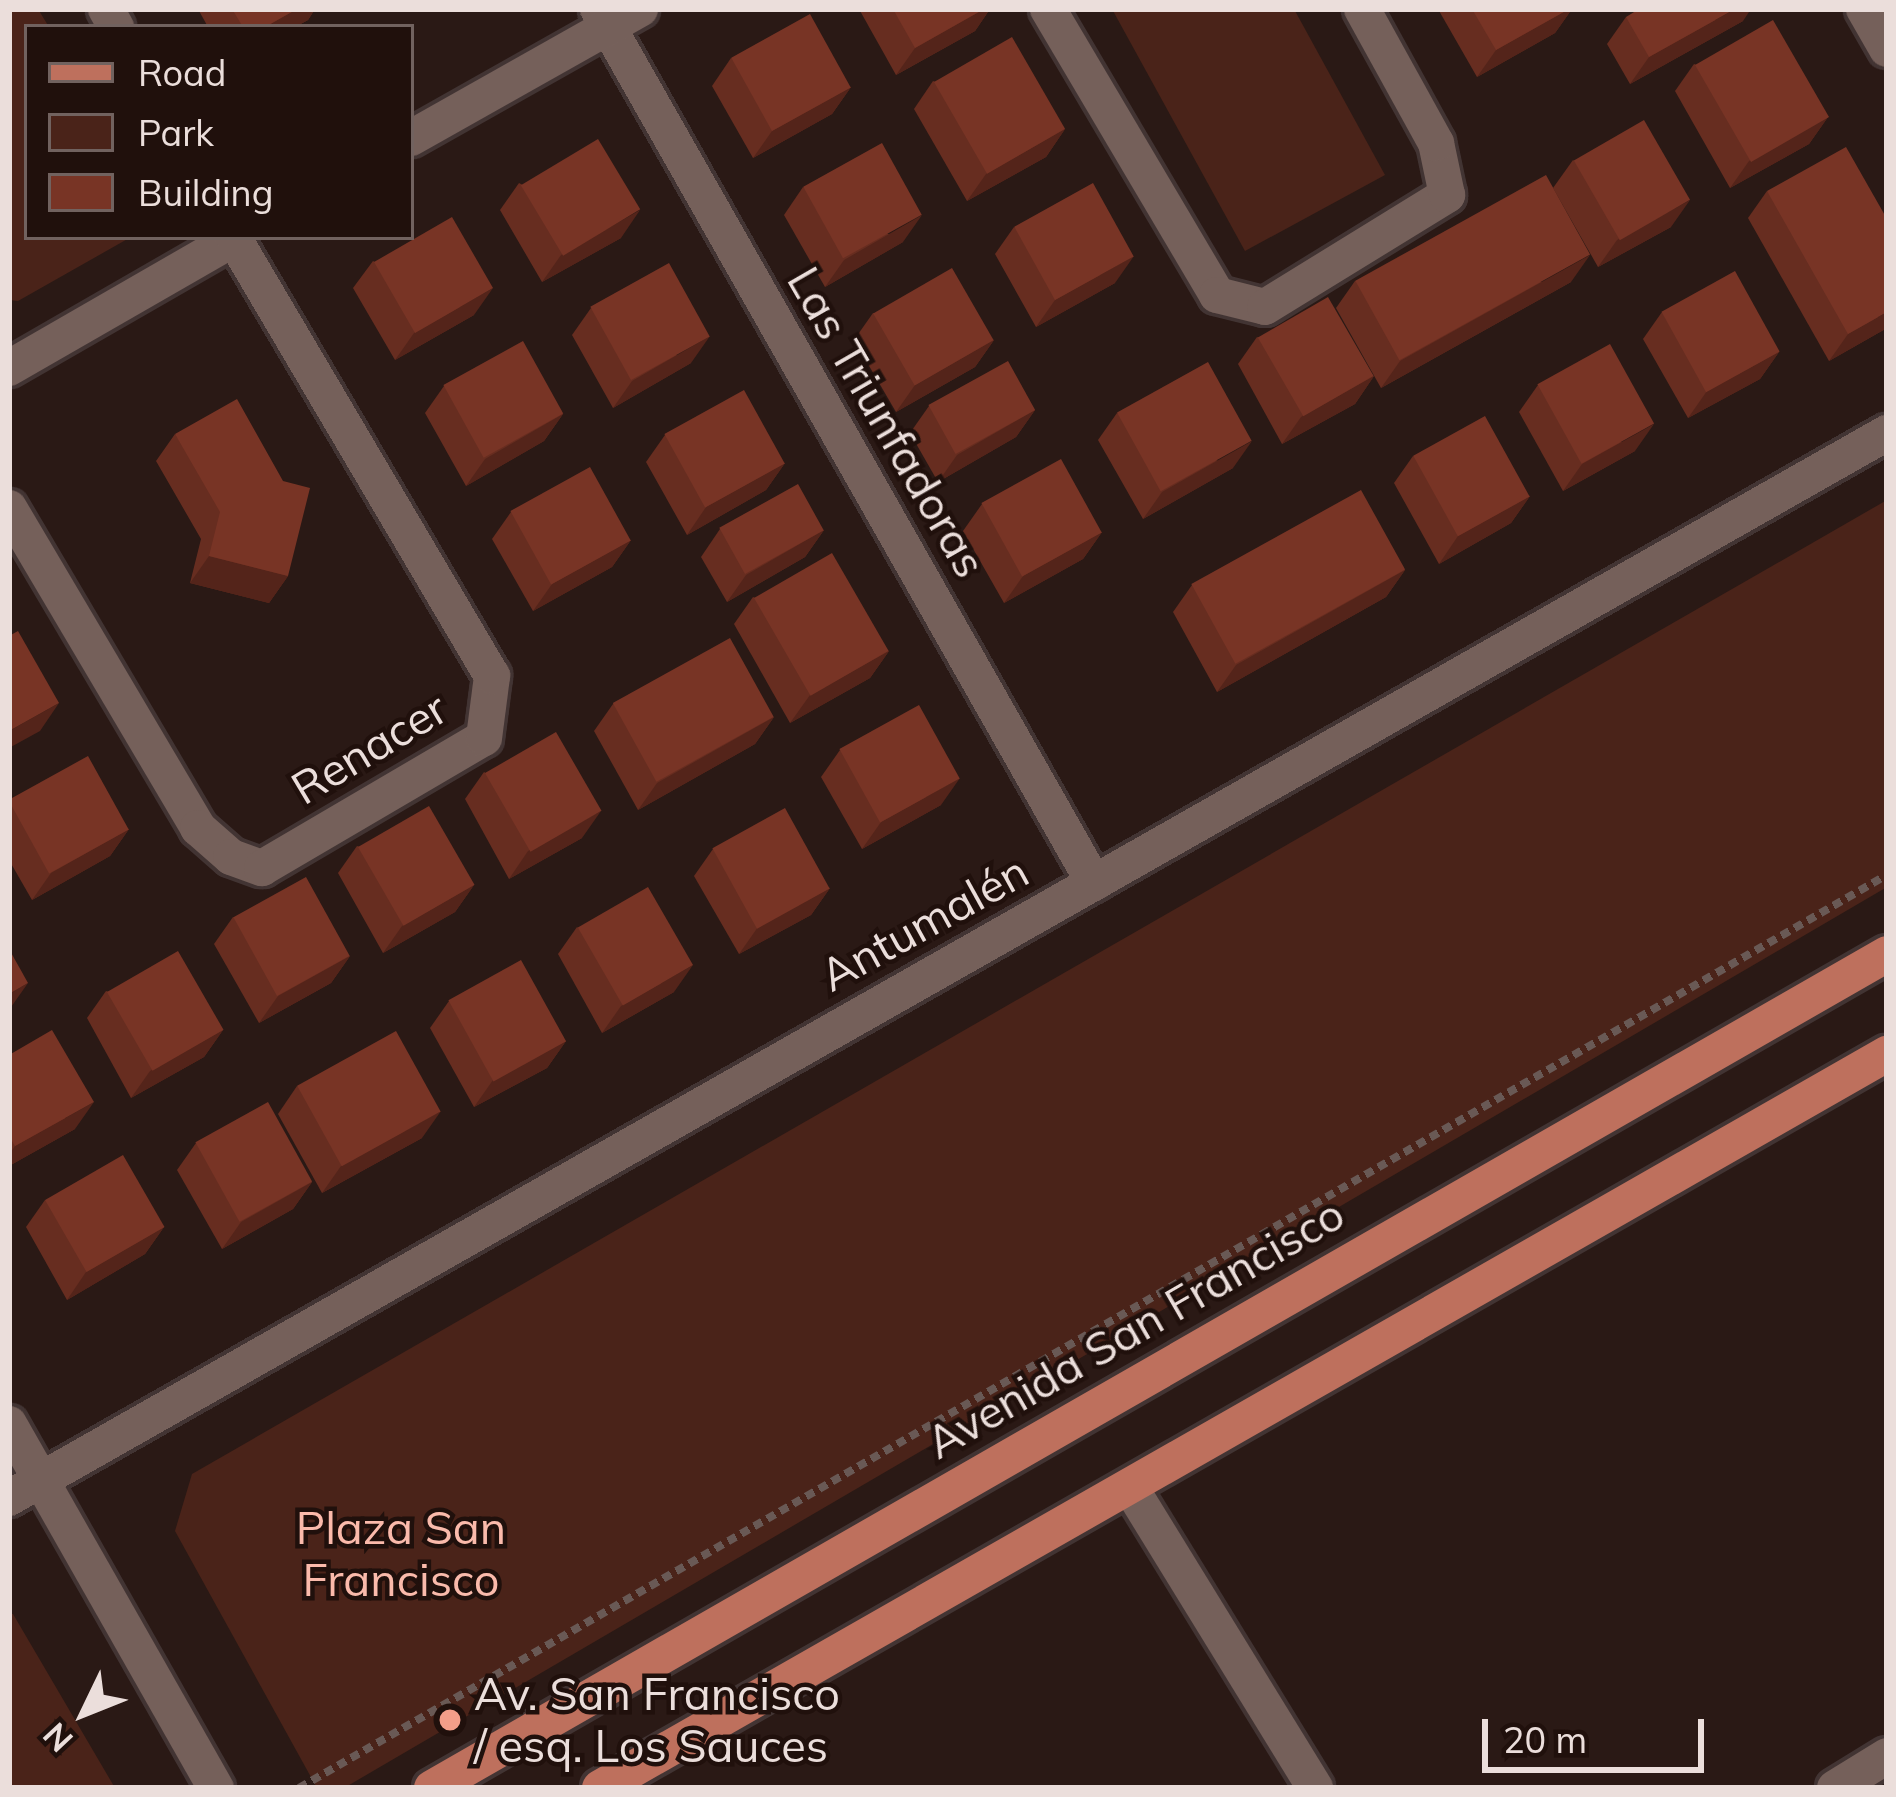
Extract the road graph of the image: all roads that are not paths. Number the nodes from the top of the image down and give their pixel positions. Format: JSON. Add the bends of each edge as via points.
{"nodes":[{"id":1,"x":1048,"y":9,"type":"edge"},
{"id":2,"x":1362,"y":9,"type":"edge"},
{"id":3,"x":1864,"y":9,"type":"edge"},
{"id":4,"x":616,"y":15,"type":"edge"},
{"id":5,"x":1887,"y":49,"type":"edge"},
{"id":6,"x":414,"y":136,"type":"edge"},
{"id":7,"x":231,"y":240,"type":"edge"},
{"id":8,"x":235,"y":240,"type":"edge"},
{"id":9,"x":9,"y":368,"type":"edge"},
{"id":10,"x":1887,"y":433,"type":"edge"},
{"id":11,"x":9,"y":508,"type":"edge"},
{"id":12,"x":1094,"y":883,"type":"junction"},
{"id":13,"x":1887,"y":954,"type":"edge"},
{"id":14,"x":1887,"y":1054,"type":"edge"},
{"id":15,"x":9,"y":1424,"type":"edge"},
{"id":16,"x":1130,"y":1486,"type":"junction"},
{"id":17,"x":25,"y":1489,"type":"edge"},
{"id":18,"x":1887,"y":1756,"type":"edge"},
{"id":19,"x":216,"y":1788,"type":"edge"},
{"id":20,"x":432,"y":1788,"type":"edge"},
{"id":21,"x":600,"y":1788,"type":"edge"},
{"id":22,"x":1315,"y":1788,"type":"edge"},
{"id":23,"x":1835,"y":1788,"type":"edge"}],
"edges":[{"from":1,"to":2,"type":"street","via":[[1217,295],[1265,307],[1447,195],[1436,143]]},
{"from":3,"to":5,"type":"street"},
{"from":4,"to":6,"type":"street"},
{"from":4,"to":12,"type":"street","name":"Las Triunfadoras"},
{"from":7,"to":9,"type":"street"},
{"from":8,"to":11,"type":"street","name":"Renacer","via":[[492,676],[484,738],[262,868],[232,857],[198,828]]},
{"from":10,"to":12,"type":"street","name":"Antumalén"},
{"from":12,"to":17,"type":"street","name":"Antumalén"},
{"from":13,"to":20,"type":"main road","name":"Avenida San Francisco"},
{"from":14,"to":16,"type":"main road"},
{"from":15,"to":17,"type":"street"},
{"from":16,"to":21,"type":"main road"},
{"from":16,"to":22,"type":"street"},
{"from":17,"to":19,"type":"street"},
{"from":18,"to":23,"type":"street"}]}
